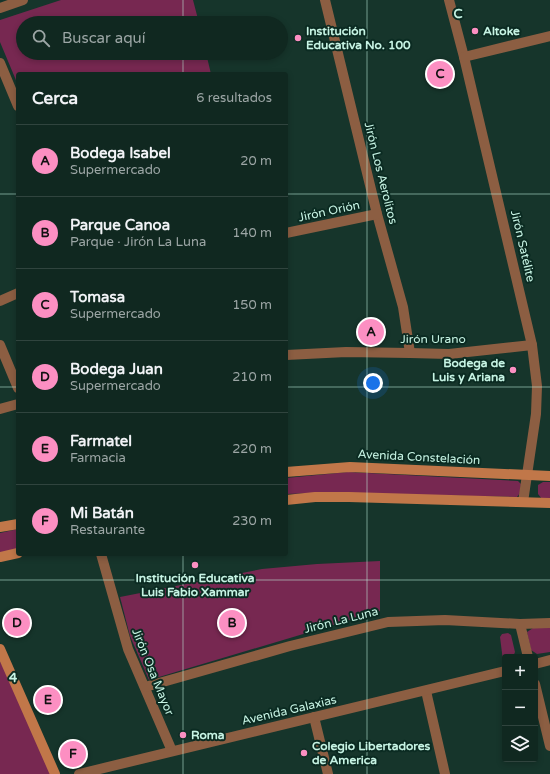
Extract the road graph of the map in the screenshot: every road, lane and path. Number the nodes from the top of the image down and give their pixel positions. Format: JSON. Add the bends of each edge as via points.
{"nodes":[{"id":1,"x":24,"y":0,"type":"edge"},
{"id":2,"x":325,"y":0,"type":"edge"},
{"id":3,"x":448,"y":0,"type":"edge"},
{"id":4,"x":0,"y":8,"type":"edge"},
{"id":5,"x":550,"y":36,"type":"edge"},
{"id":6,"x":464,"y":57,"type":"junction"},
{"id":7,"x":0,"y":63,"type":"edge"},
{"id":8,"x":16,"y":101,"type":"edge"},
{"id":9,"x":377,"y":214,"type":"junction"},
{"id":10,"x":288,"y":233,"type":"edge"},
{"id":11,"x":16,"y":294,"type":"edge"},
{"id":12,"x":0,"y":301,"type":"edge"},
{"id":13,"x":0,"y":345,"type":"edge"},
{"id":14,"x":532,"y":345,"type":"junction"},
{"id":15,"x":410,"y":353,"type":"junction"},
{"id":16,"x":288,"y":355,"type":"edge"},
{"id":17,"x":16,"y":383,"type":"edge"},
{"id":18,"x":16,"y":405,"type":"edge"},
{"id":19,"x":0,"y":409,"type":"edge"},
{"id":20,"x":288,"y":472,"type":"edge"},
{"id":21,"x":528,"y":475,"type":"junction"},
{"id":22,"x":550,"y":476,"type":"edge"},
{"id":23,"x":288,"y":500,"type":"edge"},
{"id":24,"x":523,"y":502,"type":"junction"},
{"id":25,"x":550,"y":503,"type":"edge"},
{"id":26,"x":16,"y":524,"type":"edge"},
{"id":27,"x":0,"y":527,"type":"edge"},
{"id":28,"x":16,"y":553,"type":"edge"},
{"id":29,"x":102,"y":556,"type":"edge"},
{"id":30,"x":0,"y":557,"type":"edge"},
{"id":31,"x":550,"y":623,"type":"edge"},
{"id":32,"x":520,"y":624,"type":"junction"},
{"id":33,"x":0,"y":649,"type":"edge"},
{"id":34,"x":527,"y":654,"type":"edge"},
{"id":35,"x":550,"y":660,"type":"edge"},
{"id":36,"x":538,"y":663,"type":"edge"},
{"id":37,"x":502,"y":673,"type":"edge"},
{"id":38,"x":145,"y":687,"type":"junction"},
{"id":39,"x":536,"y":690,"type":"edge"},
{"id":40,"x":426,"y":691,"type":"junction"},
{"id":41,"x":314,"y":717,"type":"junction"},
{"id":42,"x":550,"y":746,"type":"edge"},
{"id":43,"x":172,"y":751,"type":"junction"},
{"id":44,"x":55,"y":774,"type":"edge"},
{"id":45,"x":79,"y":774,"type":"edge"},
{"id":46,"x":328,"y":774,"type":"edge"},
{"id":47,"x":445,"y":774,"type":"edge"}],
"edges":[{"from":1,"to":4,"type":"street"},
{"from":2,"to":9,"type":"street","name":"Jirón Los Aerolitos"},
{"from":3,"to":6,"type":"street","name":"Jirón Satélite"},
{"from":5,"to":6,"type":"street"},
{"from":6,"to":14,"type":"street","name":"Jirón Satélite"},
{"from":7,"to":8,"type":"street"},
{"from":9,"to":10,"type":"street","name":"Jirón Orión"},
{"from":9,"to":15,"type":"street","name":"Jirón Los Aerolitos","via":[[402,307]]},
{"from":11,"to":12,"type":"street"},
{"from":13,"to":17,"type":"street"},
{"from":14,"to":15,"type":"street","name":"Jirón Urano","via":[[449,354]]},
{"from":14,"to":21,"type":"street","name":"Jirón Satélite","via":[[537,393]]},
{"from":15,"to":16,"type":"street","name":"Jirón Urano"},
{"from":18,"to":19,"type":"street"},
{"from":20,"to":21,"type":"street","name":"Avenida Constelación","via":[[350,467]]},
{"from":21,"to":22,"type":"street","name":"Avenida Constelación"},
{"from":21,"to":24,"type":"street","name":"Jirón Satélite"},
{"from":23,"to":24,"type":"street","via":[[349,497]]},
{"from":24,"to":25,"type":"street"},
{"from":26,"to":27,"type":"street"},
{"from":28,"to":30,"type":"street"},
{"from":29,"to":38,"type":"street","name":"Jirón Osa Mayor","via":[[128,649]]},
{"from":31,"to":32,"type":"street","name":"Jirón La Luna"},
{"from":32,"to":34,"type":"street"},
{"from":32,"to":38,"type":"street","name":"Jirón La Luna","via":[[445,620],[388,622],[290,646]]},
{"from":33,"to":44,"type":"street"},
{"from":35,"to":36,"type":"street"},
{"from":37,"to":40,"type":"street","name":"Avenida Galaxias"},
{"from":38,"to":43,"type":"street","name":"Jirón Osa Mayor"},
{"from":39,"to":42,"type":"street"},
{"from":40,"to":41,"type":"street","name":"Avenida Galaxias"},
{"from":40,"to":47,"type":"street"},
{"from":41,"to":43,"type":"street","name":"Avenida Galaxias"},
{"from":41,"to":46,"type":"street"},
{"from":43,"to":45,"type":"street","name":"Avenida Galaxias"}]}
